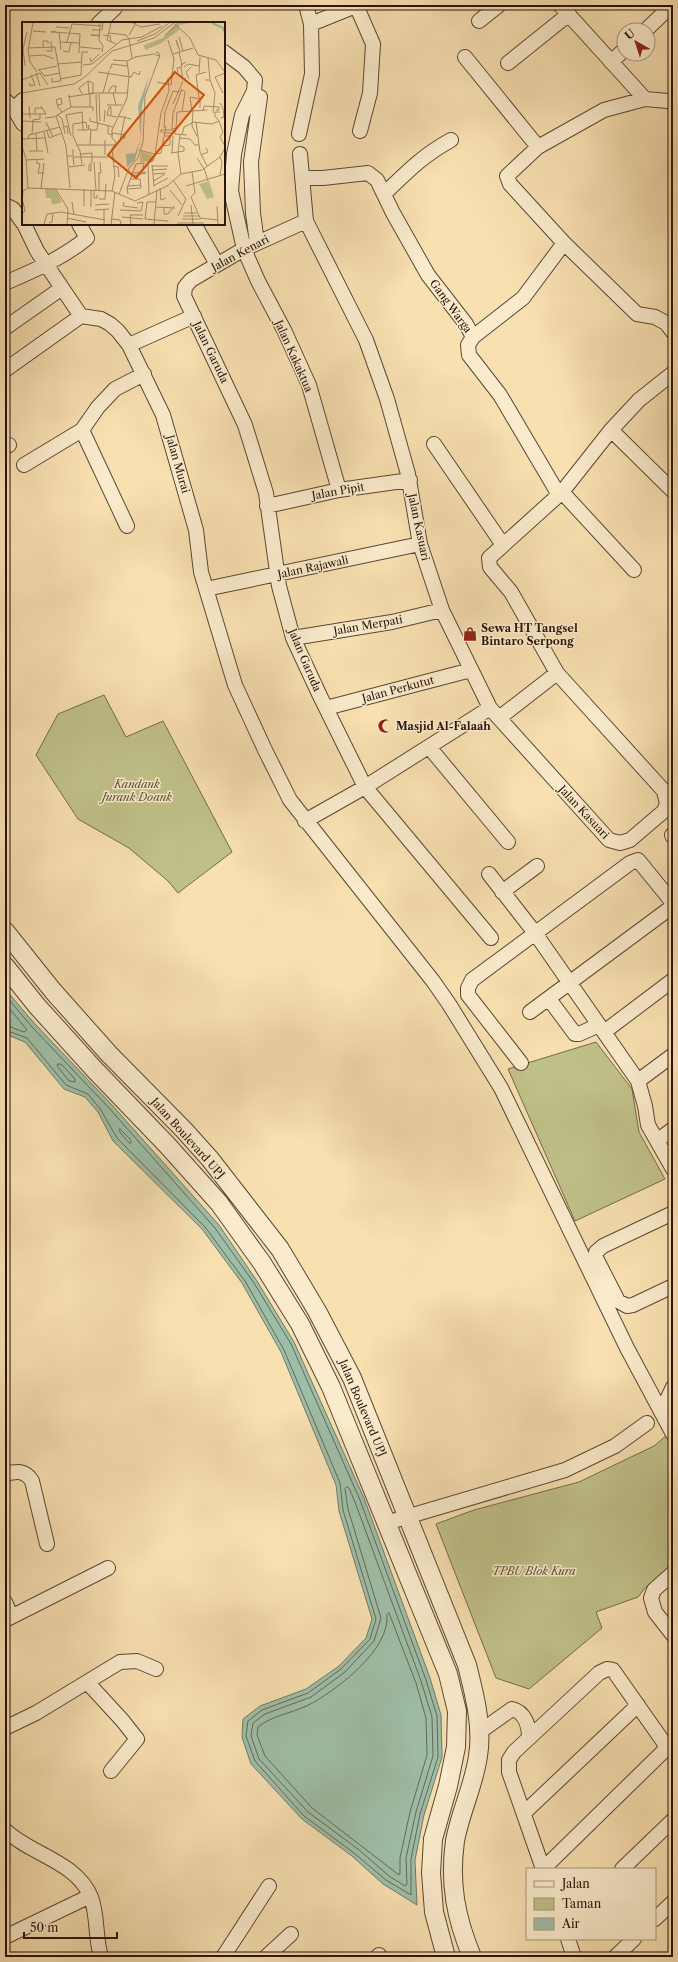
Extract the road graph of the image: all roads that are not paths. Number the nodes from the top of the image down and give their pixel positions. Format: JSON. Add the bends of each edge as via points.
{"nodes":[{"id":1,"x":306,"y":5,"type":"edge"},
{"id":2,"x":357,"y":5,"type":"edge"},
{"id":3,"x":499,"y":5,"type":"edge"},
{"id":4,"x":672,"y":5,"type":"edge"},
{"id":5,"x":114,"y":8,"type":"dead end"},
{"id":6,"x":564,"y":10,"type":"edge"},
{"id":7,"x":479,"y":21,"type":"dead end"},
{"id":8,"x":100,"y":22,"type":"edge"},
{"id":9,"x":654,"y":22,"type":"edge"},
{"id":10,"x":311,"y":24,"type":"junction"},
{"id":11,"x":225,"y":53,"type":"edge"},
{"id":12,"x":465,"y":57,"type":"dead end"},
{"id":13,"x":616,"y":57,"type":"edge"},
{"id":14,"x":611,"y":62,"type":"junction"},
{"id":15,"x":508,"y":64,"type":"dead end"},
{"id":16,"x":260,"y":97,"type":"dead end"},
{"id":17,"x":646,"y":99,"type":"junction"},
{"id":18,"x":14,"y":103,"type":"edge"},
{"id":19,"x":673,"y":103,"type":"edge"},
{"id":20,"x":22,"y":122,"type":"edge"},
{"id":21,"x":360,"y":131,"type":"dead end"},
{"id":22,"x":298,"y":134,"type":"dead end"},
{"id":23,"x":451,"y":140,"type":"dead end"},
{"id":24,"x":538,"y":147,"type":"junction"},
{"id":25,"x":300,"y":154,"type":"dead end"},
{"id":26,"x":302,"y":178,"type":"junction"},
{"id":27,"x":384,"y":194,"type":"junction"},
{"id":28,"x":5,"y":205,"type":"edge"},
{"id":29,"x":306,"y":221,"type":"junction"},
{"id":30,"x":22,"y":222,"type":"edge"},
{"id":31,"x":24,"y":225,"type":"edge"},
{"id":32,"x":80,"y":225,"type":"edge"},
{"id":33,"x":195,"y":225,"type":"edge"},
{"id":34,"x":564,"y":243,"type":"junction"},
{"id":35,"x":250,"y":246,"type":"junction"},
{"id":36,"x":217,"y":264,"type":"junction"},
{"id":37,"x":46,"y":265,"type":"junction"},
{"id":38,"x":5,"y":283,"type":"edge"},
{"id":39,"x":62,"y":288,"type":"junction"},
{"id":40,"x":184,"y":296,"type":"joint"},
{"id":41,"x":81,"y":316,"type":"junction"},
{"id":42,"x":194,"y":316,"type":"junction"},
{"id":43,"x":5,"y":328,"type":"edge"},
{"id":44,"x":673,"y":332,"type":"edge"},
{"id":45,"x":473,"y":336,"type":"junction"},
{"id":46,"x":129,"y":345,"type":"junction"},
{"id":47,"x":5,"y":370,"type":"edge"},
{"id":48,"x":673,"y":372,"type":"edge"},
{"id":49,"x":144,"y":374,"type":"junction"},
{"id":50,"x":82,"y":430,"type":"junction"},
{"id":51,"x":611,"y":430,"type":"junction"},
{"id":52,"x":434,"y":444,"type":"dead end"},
{"id":53,"x":24,"y":465,"type":"dead end"},
{"id":54,"x":410,"y":480,"type":"junction"},
{"id":55,"x":339,"y":490,"type":"junction"},
{"id":56,"x":673,"y":491,"type":"edge"},
{"id":57,"x":561,"y":493,"type":"junction"},
{"id":58,"x":267,"y":506,"type":"junction"},
{"id":59,"x":127,"y":526,"type":"dead end"},
{"id":60,"x":420,"y":544,"type":"junction"},
{"id":61,"x":503,"y":545,"type":"junction"},
{"id":62,"x":634,"y":570,"type":"dead end"},
{"id":63,"x":277,"y":574,"type":"junction"},
{"id":64,"x":206,"y":589,"type":"junction"},
{"id":65,"x":442,"y":610,"type":"junction"},
{"id":66,"x":294,"y":638,"type":"junction"},
{"id":67,"x":471,"y":670,"type":"junction"},
{"id":68,"x":557,"y":673,"type":"junction"},
{"id":69,"x":326,"y":708,"type":"junction"},
{"id":70,"x":494,"y":714,"type":"junction"},
{"id":71,"x":429,"y":747,"type":"junction"},
{"id":72,"x":365,"y":787,"type":"junction"},
{"id":73,"x":305,"y":821,"type":"junction"},
{"id":74,"x":508,"y":842,"type":"dead end"},
{"id":75,"x":537,"y":866,"type":"dead end"},
{"id":76,"x":489,"y":874,"type":"dead end"},
{"id":77,"x":502,"y":892,"type":"junction"},
{"id":78,"x":673,"y":904,"type":"edge"},
{"id":79,"x":5,"y":931,"type":"edge"},
{"id":80,"x":535,"y":933,"type":"junction"},
{"id":81,"x":491,"y":938,"type":"dead end"},
{"id":82,"x":5,"y":966,"type":"edge"},
{"id":83,"x":673,"y":980,"type":"edge"},
{"id":84,"x":570,"y":983,"type":"junction"},
{"id":85,"x":549,"y":999,"type":"junction"},
{"id":86,"x":530,"y":1012,"type":"dead end"},
{"id":87,"x":602,"y":1029,"type":"junction"},
{"id":88,"x":673,"y":1055,"type":"edge"},
{"id":89,"x":521,"y":1063,"type":"dead end"},
{"id":90,"x":638,"y":1081,"type":"junction"},
{"id":91,"x":673,"y":1129,"type":"edge"},
{"id":92,"x":657,"y":1141,"type":"junction"},
{"id":93,"x":673,"y":1169,"type":"edge"},
{"id":94,"x":673,"y":1213,"type":"edge"},
{"id":95,"x":673,"y":1286,"type":"edge"},
{"id":96,"x":673,"y":1387,"type":"edge"},
{"id":97,"x":666,"y":1402,"type":"dead end"},
{"id":98,"x":647,"y":1423,"type":"dead end"},
{"id":99,"x":673,"y":1434,"type":"edge"},
{"id":100,"x":5,"y":1474,"type":"edge"},
{"id":101,"x":406,"y":1516,"type":"junction"},
{"id":102,"x":386,"y":1523,"type":"junction"},
{"id":103,"x":47,"y":1544,"type":"dead end"},
{"id":104,"x":108,"y":1568,"type":"dead end"},
{"id":105,"x":673,"y":1573,"type":"edge"},
{"id":106,"x":5,"y":1602,"type":"edge"},
{"id":107,"x":8,"y":1618,"type":"edge"},
{"id":108,"x":673,"y":1636,"type":"edge"},
{"id":109,"x":156,"y":1668,"type":"dead end"},
{"id":110,"x":87,"y":1682,"type":"junction"},
{"id":111,"x":638,"y":1705,"type":"junction"},
{"id":112,"x":5,"y":1728,"type":"edge"},
{"id":113,"x":478,"y":1733,"type":"junction"},
{"id":114,"x":529,"y":1738,"type":"junction"},
{"id":115,"x":670,"y":1744,"type":"edge"},
{"id":116,"x":111,"y":1772,"type":"dead end"},
{"id":117,"x":524,"y":1813,"type":"junction"},
{"id":118,"x":673,"y":1820,"type":"edge"},
{"id":119,"x":5,"y":1830,"type":"edge"},
{"id":120,"x":543,"y":1868,"type":"edge"},
{"id":121,"x":544,"y":1868,"type":"edge"},
{"id":122,"x":623,"y":1868,"type":"edge"},
{"id":123,"x":269,"y":1886,"type":"dead end"},
{"id":124,"x":90,"y":1896,"type":"junction"},
{"id":125,"x":673,"y":1902,"type":"edge"},
{"id":126,"x":656,"y":1918,"type":"edge"},
{"id":127,"x":291,"y":1934,"type":"dead end"},
{"id":128,"x":5,"y":1937,"type":"edge"},
{"id":129,"x":568,"y":1940,"type":"edge"},
{"id":130,"x":633,"y":1940,"type":"edge"},
{"id":131,"x":227,"y":1956,"type":"edge"},
{"id":132,"x":101,"y":1957,"type":"edge"},
{"id":133,"x":266,"y":1957,"type":"edge"},
{"id":134,"x":446,"y":1957,"type":"edge"},
{"id":135,"x":472,"y":1957,"type":"edge"},
{"id":136,"x":574,"y":1957,"type":"edge"},
{"id":137,"x":615,"y":1957,"type":"edge"}],
"edges":[{"from":1,"to":10,"type":"street"},
{"from":2,"to":10,"type":"street"},
{"from":2,"to":21,"type":"street","via":[[373,44],[370,93]]},
{"from":3,"to":7,"type":"street"},
{"from":4,"to":9,"type":"street"},
{"from":5,"to":8,"type":"street"},
{"from":6,"to":14,"type":"street"},
{"from":6,"to":15,"type":"street"},
{"from":10,"to":22,"type":"street","via":[[312,74]]},
{"from":11,"to":35,"type":"street","via":[[244,66],[255,80],[254,91],[242,114],[234,154],[231,191]]},
{"from":12,"to":24,"type":"street"},
{"from":13,"to":14,"type":"street"},
{"from":14,"to":17,"type":"street"},
{"from":16,"to":35,"type":"street","via":[[251,162],[253,213]]},
{"from":17,"to":19,"type":"street","via":[[668,100]]},
{"from":17,"to":24,"type":"street","via":[[604,110]]},
{"from":18,"to":20,"type":"street"},
{"from":23,"to":27,"type":"street","via":[[432,150],[412,166]]},
{"from":24,"to":34,"type":"street","via":[[507,176],[510,184]]},
{"from":25,"to":26,"type":"street","name":"Jalan Kasuari"},
{"from":26,"to":27,"type":"street","name":"Gang Warga","via":[[368,173],[377,180]]},
{"from":26,"to":29,"type":"street","name":"Jalan Kasuari"},
{"from":27,"to":45,"type":"street","name":"Gang Warga","via":[[392,213],[428,274]]},
{"from":28,"to":30,"type":"street","via":[[13,209]]},
{"from":29,"to":35,"type":"street","name":"Jalan Kenari"},
{"from":29,"to":54,"type":"street","name":"Jalan Kasuari","via":[[366,340],[387,399]]},
{"from":31,"to":37,"type":"street"},
{"from":32,"to":37,"type":"street","via":[[87,238]]},
{"from":33,"to":36,"type":"street"},
{"from":34,"to":44,"type":"street","via":[[637,314],[656,317],[666,323]]},
{"from":34,"to":45,"type":"street","via":[[523,298]]},
{"from":35,"to":36,"type":"street","name":"Jalan Kenari"},
{"from":35,"to":55,"type":"street","name":"Jalan Kakaktua","via":[[258,281],[309,385]]},
{"from":36,"to":40,"type":"street","name":"Jalan Kenari","via":[[191,280],[185,287]]},
{"from":37,"to":38,"type":"street"},
{"from":37,"to":39,"type":"street"},
{"from":39,"to":41,"type":"street"},
{"from":39,"to":43,"type":"street"},
{"from":40,"to":42,"type":"street","name":"Jalan Garuda"},
{"from":41,"to":46,"type":"street","name":"Jalan Murai","via":[[110,324]]},
{"from":41,"to":47,"type":"street"},
{"from":42,"to":46,"type":"street"},
{"from":42,"to":58,"type":"street","name":"Jalan Garuda","via":[[245,426],[266,493]]},
{"from":45,"to":57,"type":"street","name":"Gang Warga","via":[[468,345],[469,355],[500,395]]},
{"from":46,"to":49,"type":"street","name":"Jalan Murai"},
{"from":48,"to":51,"type":"street","via":[[639,400]]},
{"from":49,"to":50,"type":"street","via":[[115,389]]},
{"from":49,"to":64,"type":"street","name":"Jalan Murai","via":[[163,415],[179,464],[196,530],[201,572]]},
{"from":50,"to":53,"type":"street"},
{"from":50,"to":59,"type":"street"},
{"from":51,"to":56,"type":"street"},
{"from":51,"to":57,"type":"street"},
{"from":52,"to":61,"type":"street"},
{"from":54,"to":55,"type":"street","name":"Jalan Pipit"},
{"from":54,"to":60,"type":"street","name":"Jalan Kasuari"},
{"from":55,"to":58,"type":"street","name":"Jalan Pipit"},
{"from":57,"to":61,"type":"street"},
{"from":57,"to":62,"type":"street","name":"Gang Warga"},
{"from":58,"to":63,"type":"street","name":"Jalan Garuda"},
{"from":60,"to":63,"type":"street","name":"Jalan Rajawali"},
{"from":60,"to":65,"type":"street","name":"Jalan Kasuari"},
{"from":61,"to":68,"type":"street","via":[[489,558],[490,568],[511,592]]},
{"from":63,"to":64,"type":"street","name":"Jalan Rajawali"},
{"from":63,"to":66,"type":"street","name":"Jalan Garuda"},
{"from":64,"to":73,"type":"street","name":"Jalan Murai","via":[[236,685],[290,800]]},
{"from":65,"to":66,"type":"street","name":"Jalan Merpati","via":[[392,622]]},
{"from":65,"to":67,"type":"street","name":"Jalan Kasuari"},
{"from":66,"to":69,"type":"street","name":"Jalan Garuda"},
{"from":67,"to":69,"type":"street","name":"Jalan Perkutut"},
{"from":67,"to":70,"type":"street","name":"Jalan Kasuari"},
{"from":68,"to":70,"type":"street"},
{"from":68,"to":70,"type":"street","name":"Jalan Kasuari","via":[[664,791],[667,804],[664,811],[630,840],[620,843],[609,840]]},
{"from":69,"to":72,"type":"street","name":"Jalan Garuda"},
{"from":70,"to":71,"type":"street"},
{"from":71,"to":72,"type":"street"},
{"from":71,"to":74,"type":"street"},
{"from":72,"to":73,"type":"street"},
{"from":72,"to":81,"type":"street","name":"Jalan Garuda"},
{"from":73,"to":99,"type":"street","name":"Jalan Murai","via":[[433,981],[501,1088],[627,1348]]},
{"from":75,"to":77,"type":"street"},
{"from":76,"to":77,"type":"street"},
{"from":77,"to":80,"type":"street"},
{"from":78,"to":80,"type":"street","via":[[638,860],[630,863]]},
{"from":78,"to":84,"type":"street"},
{"from":79,"to":101,"type":"street","name":"Jalan Boulevard UPJ","via":[[109,1054],[210,1159],[280,1249],[317,1311],[352,1378]]},
{"from":80,"to":84,"type":"street"},
{"from":80,"to":89,"type":"street","via":[[472,980],[468,988],[468,995]]},
{"from":82,"to":102,"type":"street","name":"Jalan Boulevard UPJ","via":[[47,1018],[218,1203],[262,1263],[300,1324],[331,1387]]},
{"from":83,"to":87,"type":"street"},
{"from":84,"to":85,"type":"street"},
{"from":84,"to":87,"type":"street"},
{"from":85,"to":86,"type":"street"},
{"from":85,"to":87,"type":"street","via":[[575,1034]]},
{"from":87,"to":90,"type":"street"},
{"from":88,"to":90,"type":"street"},
{"from":90,"to":92,"type":"street","via":[[646,1106],[648,1125]]},
{"from":91,"to":92,"type":"street"},
{"from":92,"to":93,"type":"street"},
{"from":94,"to":95,"type":"street","via":[[603,1246],[596,1252],[596,1258],[618,1301],[627,1306]]},
{"from":96,"to":97,"type":"street"},
{"from":98,"to":101,"type":"street","via":[[615,1446],[565,1470]]},
{"from":100,"to":103,"type":"street","via":[[23,1472],[32,1481]]},
{"from":101,"to":102,"type":"street"},
{"from":101,"to":113,"type":"street","name":"Jalan Boulevard UPJ","via":[[467,1665],[478,1712]]},
{"from":102,"to":134,"type":"street","name":"Jalan Boulevard UPJ","via":[[448,1674],[457,1712],[456,1747],[433,1839],[431,1872],[434,1912]]},
{"from":104,"to":107,"type":"street"},
{"from":105,"to":108,"type":"street","via":[[654,1590],[651,1598],[655,1612]]},
{"from":106,"to":107,"type":"street"},
{"from":109,"to":110,"type":"street","via":[[128,1660],[120,1662]]},
{"from":110,"to":112,"type":"street","via":[[36,1714]]},
{"from":110,"to":116,"type":"street","via":[[127,1724],[137,1739]]},
{"from":111,"to":114,"type":"street","via":[[613,1670],[607,1669]]},
{"from":111,"to":115,"type":"street"},
{"from":111,"to":117,"type":"street"},
{"from":113,"to":114,"type":"street","via":[[512,1709],[519,1712],[529,1726]]},
{"from":113,"to":135,"type":"street","name":"Jalan Boulevard UPJ","via":[[479,1754],[456,1840],[453,1871],[455,1909]]},
{"from":114,"to":117,"type":"street","via":[[509,1760],[509,1772]]},
{"from":115,"to":121,"type":"street"},
{"from":117,"to":120,"type":"street"},
{"from":118,"to":122,"type":"street"},
{"from":119,"to":124,"type":"street","via":[[29,1848],[71,1871]]},
{"from":123,"to":131,"type":"street"},
{"from":124,"to":128,"type":"street"},
{"from":124,"to":132,"type":"street","via":[[96,1917]]},
{"from":125,"to":126,"type":"street"},
{"from":127,"to":133,"type":"street"},
{"from":129,"to":136,"type":"street"},
{"from":130,"to":137,"type":"street"}]}
